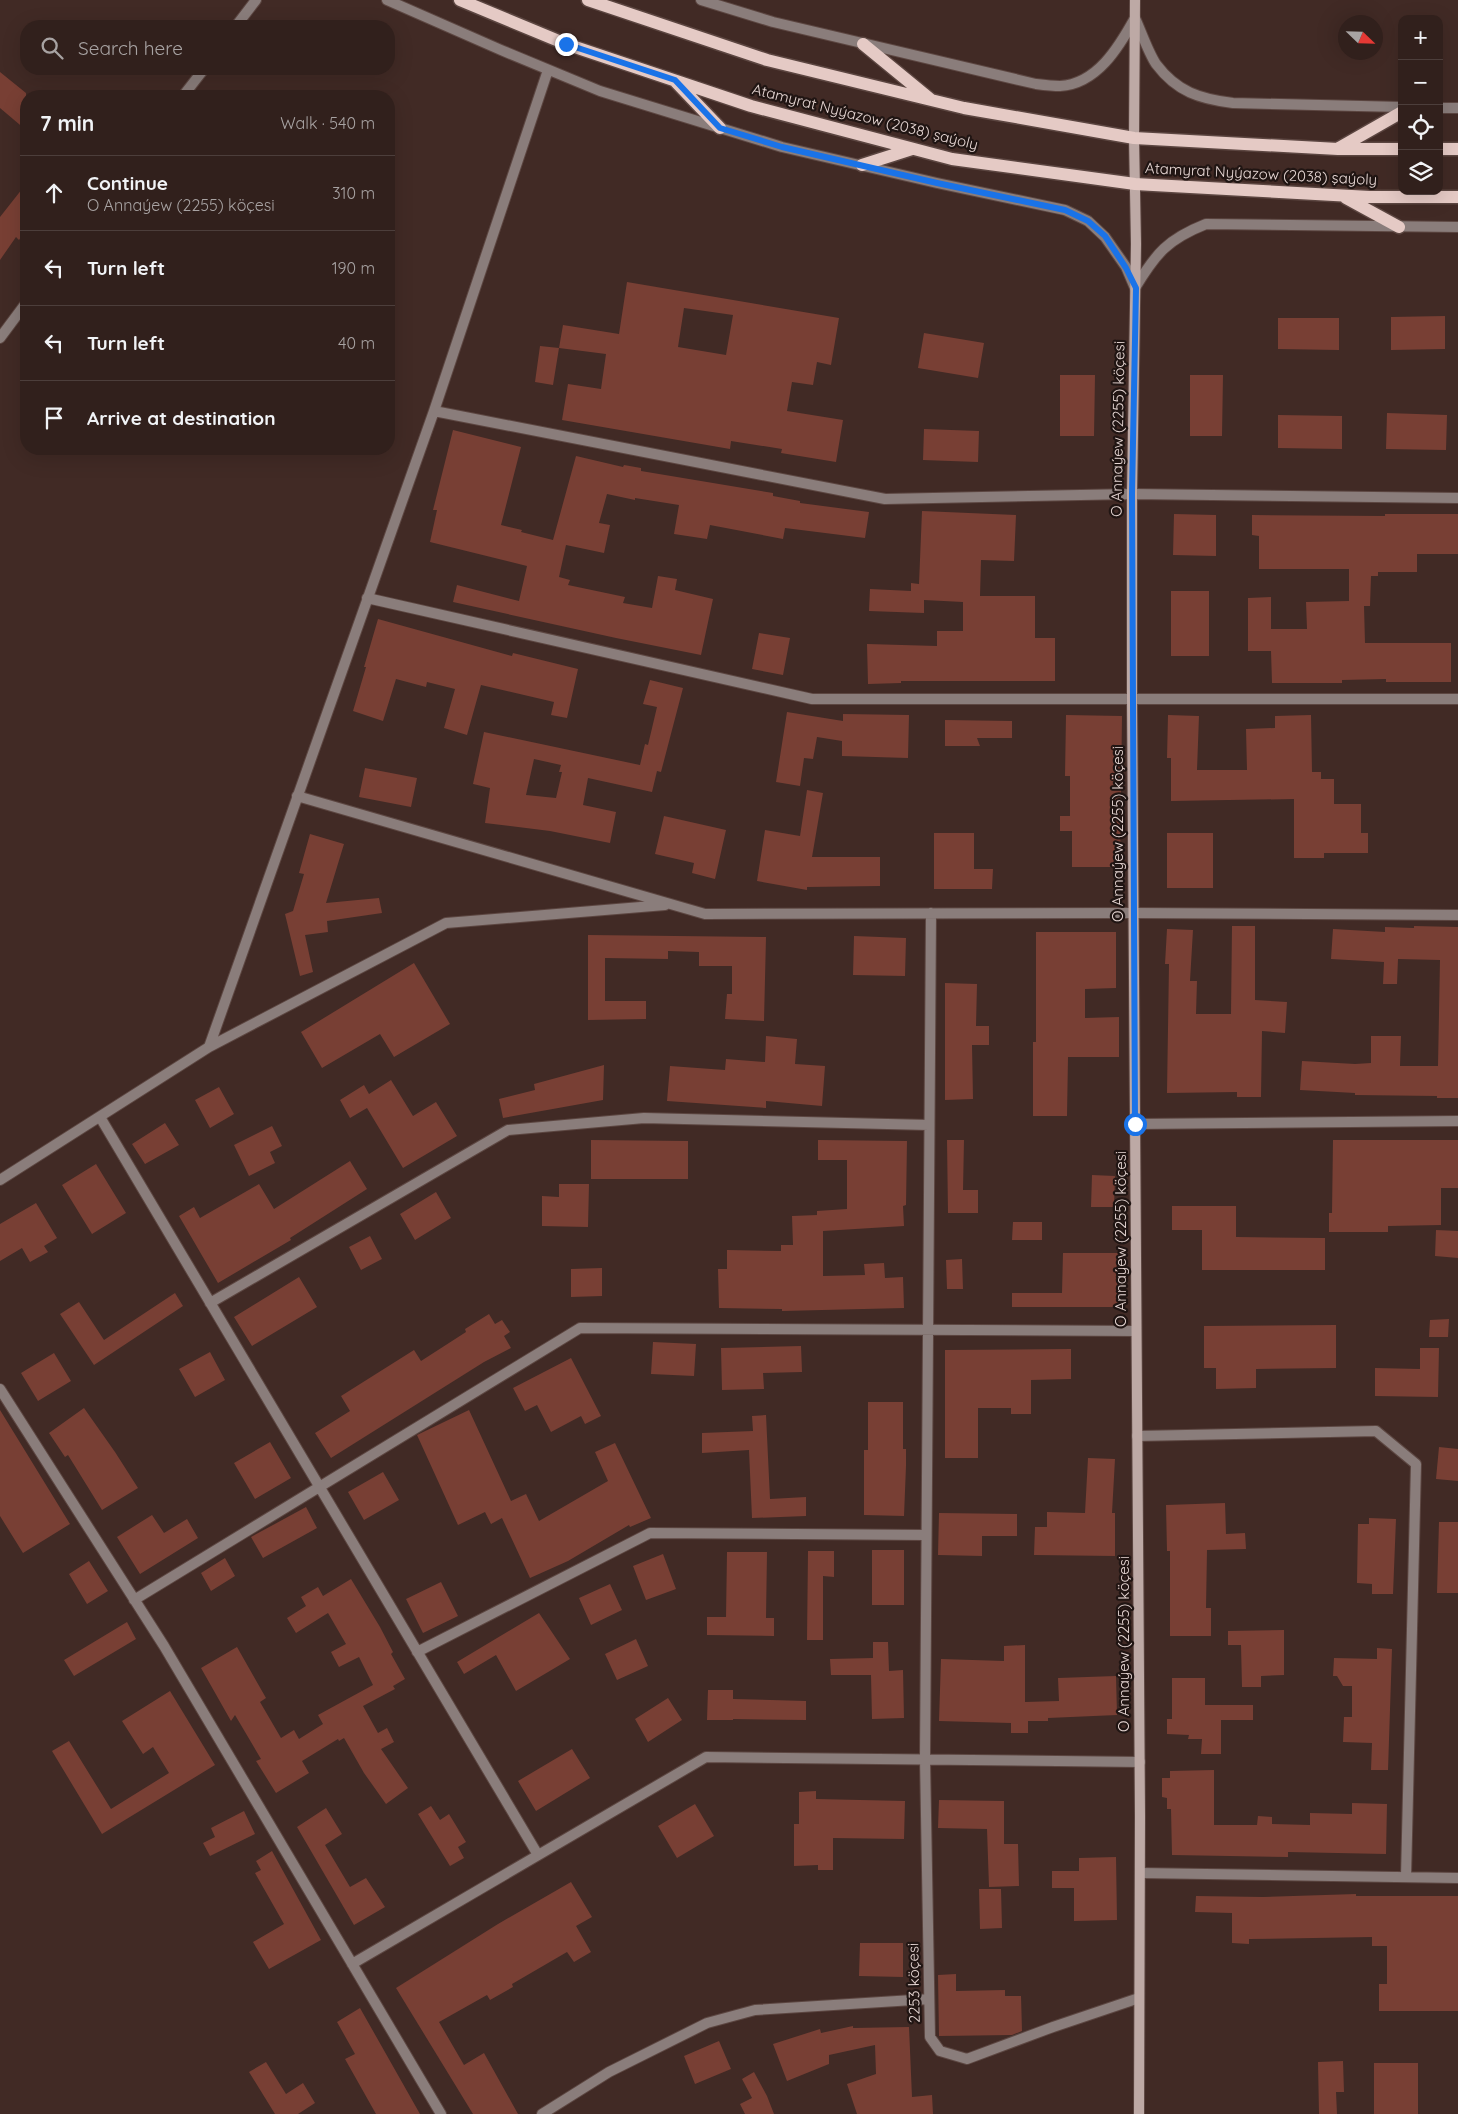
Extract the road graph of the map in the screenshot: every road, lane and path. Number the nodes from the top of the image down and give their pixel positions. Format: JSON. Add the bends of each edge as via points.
{"nodes":[{"id":1,"x":256,"y":0,"type":"edge"},
{"id":2,"x":387,"y":0,"type":"edge"},
{"id":3,"x":460,"y":0,"type":"edge"},
{"id":4,"x":588,"y":0,"type":"edge"},
{"id":5,"x":701,"y":0,"type":"edge"},
{"id":6,"x":1135,"y":0,"type":"edge"},
{"id":7,"x":1135,"y":18,"type":"junction"},
{"id":8,"x":241,"y":20,"type":"edge"},
{"id":9,"x":863,"y":44,"type":"junction"},
{"id":10,"x":548,"y":70,"type":"junction"},
{"id":11,"x":199,"y":75,"type":"edge"},
{"id":12,"x":675,"y":80,"type":"junction"},
{"id":13,"x":188,"y":90,"type":"edge"},
{"id":14,"x":932,"y":100,"type":"junction"},
{"id":15,"x":1398,"y":107,"type":"edge"},
{"id":16,"x":1443,"y":108,"type":"edge"},
{"id":17,"x":1458,"y":108,"type":"edge"},
{"id":18,"x":1398,"y":114,"type":"edge"},
{"id":19,"x":720,"y":128,"type":"junction"},
{"id":20,"x":1134,"y":138,"type":"junction"},
{"id":21,"x":912,"y":148,"type":"junction"},
{"id":22,"x":1338,"y":149,"type":"junction"},
{"id":23,"x":1398,"y":149,"type":"edge"},
{"id":24,"x":1443,"y":149,"type":"edge"},
{"id":25,"x":1458,"y":149,"type":"edge"},
{"id":26,"x":862,"y":165,"type":"junction"},
{"id":27,"x":1135,"y":184,"type":"junction"},
{"id":28,"x":1342,"y":195,"type":"junction"},
{"id":29,"x":1458,"y":197,"type":"edge"},
{"id":30,"x":1399,"y":227,"type":"junction"},
{"id":31,"x":1458,"y":227,"type":"edge"},
{"id":32,"x":1136,"y":288,"type":"junction"},
{"id":33,"x":20,"y":311,"type":"edge"},
{"id":34,"x":0,"y":338,"type":"edge"},
{"id":35,"x":434,"y":411,"type":"junction"},
{"id":36,"x":1132,"y":494,"type":"junction"},
{"id":37,"x":1458,"y":498,"type":"edge"},
{"id":38,"x":367,"y":598,"type":"junction"},
{"id":39,"x":1132,"y":698,"type":"junction"},
{"id":40,"x":1458,"y":699,"type":"edge"},
{"id":41,"x":296,"y":796,"type":"junction"},
{"id":42,"x":671,"y":904,"type":"junction"},
{"id":43,"x":931,"y":913,"type":"junction"},
{"id":44,"x":1133,"y":913,"type":"junction"},
{"id":45,"x":1458,"y":915,"type":"edge"},
{"id":46,"x":209,"y":1047,"type":"junction"},
{"id":47,"x":100,"y":1117,"type":"junction"},
{"id":48,"x":1458,"y":1121,"type":"edge"},
{"id":49,"x":1135,"y":1124,"type":"junction"},
{"id":50,"x":929,"y":1125,"type":"junction"},
{"id":51,"x":0,"y":1180,"type":"edge"},
{"id":52,"x":210,"y":1303,"type":"junction"},
{"id":53,"x":928,"y":1330,"type":"junction"},
{"id":54,"x":1136,"y":1332,"type":"junction"},
{"id":55,"x":0,"y":1389,"type":"edge"},
{"id":56,"x":1137,"y":1436,"type":"junction"},
{"id":57,"x":319,"y":1487,"type":"junction"},
{"id":58,"x":926,"y":1535,"type":"junction"},
{"id":59,"x":134,"y":1600,"type":"junction"},
{"id":60,"x":417,"y":1652,"type":"junction"},
{"id":61,"x":925,"y":1759,"type":"junction"},
{"id":62,"x":1140,"y":1762,"type":"junction"},
{"id":63,"x":538,"y":1855,"type":"junction"},
{"id":64,"x":1140,"y":1873,"type":"junction"},
{"id":65,"x":1406,"y":1877,"type":"junction"},
{"id":66,"x":1458,"y":1878,"type":"edge"},
{"id":67,"x":352,"y":1964,"type":"junction"},
{"id":68,"x":1139,"y":1998,"type":"junction"},
{"id":69,"x":929,"y":1999,"type":"junction"},
{"id":70,"x":441,"y":2114,"type":"edge"},
{"id":71,"x":542,"y":2114,"type":"edge"},
{"id":72,"x":1139,"y":2114,"type":"edge"}],
"edges":[{"from":1,"to":8,"type":"street"},
{"from":2,"to":10,"type":"street"},
{"from":3,"to":12,"type":"main road","name":"Atamyrat Nyýazow (2038) şaýoly","via":[[566,44]]},
{"from":4,"to":14,"type":"main road","name":"Atamyrat Nyýazow (2038) şaýoly","via":[[767,60]]},
{"from":5,"to":9,"type":"street"},
{"from":6,"to":7,"type":"main road","name":"O Annaýew (2255) köçesi"},
{"from":7,"to":9,"type":"street","via":[[1121,42],[1099,68],[1084,80],[1061,86],[1036,84]]},
{"from":7,"to":15,"type":"street","via":[[1155,63],[1188,92],[1209,100]]},
{"from":7,"to":20,"type":"main road","name":"O Annaýew (2255) köçesi"},
{"from":9,"to":14,"type":"main road"},
{"from":10,"to":19,"type":"street","via":[[600,91]]},
{"from":10,"to":35,"type":"street"},
{"from":11,"to":13,"type":"street"},
{"from":12,"to":19,"type":"main road"},
{"from":12,"to":21,"type":"main road","name":"Atamyrat Nyýazow (2038) şaýoly","via":[[751,106]]},
{"from":14,"to":20,"type":"main road","name":"Atamyrat Nyýazow (2038) şaýoly"},
{"from":16,"to":17,"type":"street"},
{"from":18,"to":22,"type":"main road"},
{"from":19,"to":26,"type":"street","via":[[782,147]]},
{"from":20,"to":22,"type":"main road","name":"Atamyrat Nyýazow (2038) şaýoly"},
{"from":20,"to":27,"type":"main road","name":"O Annaýew (2255) köçesi"},
{"from":21,"to":26,"type":"main road"},
{"from":21,"to":27,"type":"main road","name":"Atamyrat Nyýazow (2038) şaýoly","via":[[952,159]]},
{"from":22,"to":23,"type":"main road","name":"Atamyrat Nyýazow (2038) şaýoly"},
{"from":24,"to":25,"type":"main road"},
{"from":26,"to":32,"type":"street","via":[[1065,210],[1088,221],[1105,236]]},
{"from":27,"to":28,"type":"main road","name":"Atamyrat Nyýazow (2038) şaýoly"},
{"from":27,"to":32,"type":"main road","name":"O Annaýew (2255) köçesi"},
{"from":28,"to":29,"type":"main road","name":"Atamyrat Nyýazow (2038) şaýoly"},
{"from":28,"to":30,"type":"main road"},
{"from":30,"to":31,"type":"street"},
{"from":30,"to":32,"type":"street","via":[[1206,224],[1174,238],[1146,269]]},
{"from":32,"to":36,"type":"main road","name":"O Annaýew (2255) köçesi"},
{"from":33,"to":34,"type":"street"},
{"from":35,"to":36,"type":"street","via":[[885,499]]},
{"from":35,"to":38,"type":"street"},
{"from":36,"to":37,"type":"street"},
{"from":36,"to":39,"type":"main road","name":"O Annaýew (2255) köçesi"},
{"from":38,"to":39,"type":"street","via":[[812,699]]},
{"from":38,"to":41,"type":"street"},
{"from":39,"to":40,"type":"street"},
{"from":39,"to":44,"type":"main road","name":"O Annaýew (2255) köçesi"},
{"from":41,"to":42,"type":"street"},
{"from":41,"to":46,"type":"street"},
{"from":42,"to":43,"type":"street","via":[[705,914]]},
{"from":42,"to":46,"type":"street","via":[[446,923]]},
{"from":43,"to":44,"type":"street"},
{"from":43,"to":50,"type":"street","name":"2253 köçesi"},
{"from":44,"to":45,"type":"street"},
{"from":44,"to":49,"type":"main road","name":"O Annaýew (2255) köçesi"},
{"from":46,"to":47,"type":"street"},
{"from":47,"to":51,"type":"street"},
{"from":47,"to":52,"type":"street"},
{"from":48,"to":49,"type":"street"},
{"from":49,"to":54,"type":"main road","name":"O Annaýew (2255) köçesi"},
{"from":50,"to":52,"type":"street","via":[[644,1118],[508,1130]]},
{"from":50,"to":53,"type":"street","name":"2253 köçesi"},
{"from":52,"to":57,"type":"street"},
{"from":53,"to":54,"type":"street"},
{"from":53,"to":57,"type":"street","via":[[580,1328]]},
{"from":53,"to":58,"type":"street","name":"2253 köçesi"},
{"from":54,"to":56,"type":"main road","name":"O Annaýew (2255) köçesi"},
{"from":55,"to":59,"type":"street"},
{"from":56,"to":62,"type":"main road","name":"O Annaýew (2255) köçesi"},
{"from":56,"to":65,"type":"street","via":[[1376,1431],[1416,1464]]},
{"from":57,"to":59,"type":"street"},
{"from":57,"to":60,"type":"street"},
{"from":58,"to":60,"type":"street","via":[[650,1533]]},
{"from":58,"to":61,"type":"street","name":"2253 köçesi"},
{"from":59,"to":67,"type":"street"},
{"from":60,"to":63,"type":"street"},
{"from":61,"to":62,"type":"street"},
{"from":61,"to":63,"type":"street","via":[[706,1757]]},
{"from":61,"to":69,"type":"street","name":"2253 köçesi"},
{"from":62,"to":64,"type":"main road","name":"O Annaýew (2255) köçesi"},
{"from":63,"to":67,"type":"street"},
{"from":64,"to":65,"type":"street"},
{"from":64,"to":68,"type":"main road","name":"O Annaýew (2255) köçesi"},
{"from":65,"to":66,"type":"street"},
{"from":67,"to":70,"type":"street"},
{"from":68,"to":69,"type":"street","name":"2253 köçesi","via":[[967,2059],[940,2051],[930,2037]]},
{"from":68,"to":72,"type":"main road","name":"O Annaýew (2255) köçesi"},
{"from":69,"to":71,"type":"street","via":[[755,2010],[707,2023],[609,2072]]}]}
